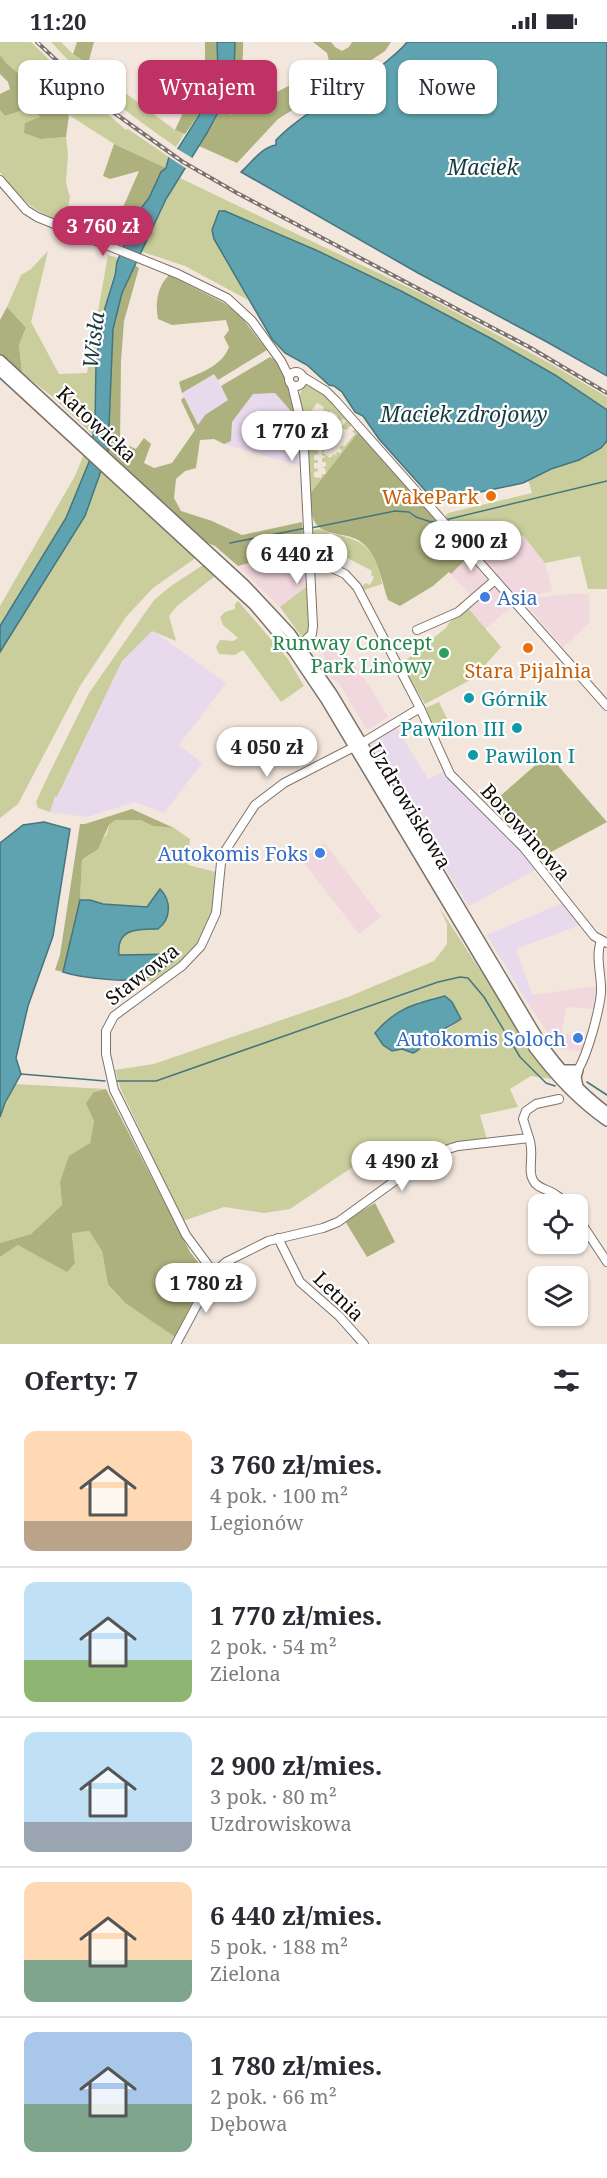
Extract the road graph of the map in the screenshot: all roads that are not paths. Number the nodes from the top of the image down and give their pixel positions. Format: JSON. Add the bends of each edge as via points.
{"nodes":[{"id":1,"x":0,"y":180,"type":"edge"},
{"id":2,"x":0,"y":360,"type":"edge"},
{"id":3,"x":0,"y":371,"type":"edge"},
{"id":4,"x":297,"y":380,"type":"junction"},
{"id":5,"x":61,"y":421,"type":"junction"},
{"id":6,"x":167,"y":518,"type":"junction"},
{"id":7,"x":308,"y":557,"type":"junction"},
{"id":8,"x":495,"y":580,"type":"junction"},
{"id":9,"x":417,"y":630,"type":"dead end"},
{"id":10,"x":300,"y":645,"type":"junction"},
{"id":11,"x":607,"y":706,"type":"edge"},
{"id":12,"x":420,"y":708,"type":"junction"},
{"id":13,"x":358,"y":745,"type":"junction"},
{"id":14,"x":604,"y":942,"type":"edge"},
{"id":15,"x":561,"y":1070,"type":"junction"},
{"id":16,"x":578,"y":1070,"type":"junction"},
{"id":17,"x":579,"y":1089,"type":"junction"},
{"id":18,"x":559,"y":1099,"type":"dead end"},
{"id":19,"x":607,"y":1112,"type":"edge"},
{"id":20,"x":607,"y":1121,"type":"edge"},
{"id":21,"x":529,"y":1138,"type":"junction"},
{"id":22,"x":555,"y":1194,"type":"edge"},
{"id":23,"x":588,"y":1233,"type":"edge"},
{"id":24,"x":278,"y":1238,"type":"junction"},
{"id":25,"x":607,"y":1262,"type":"edge"},
{"id":26,"x":214,"y":1273,"type":"junction"},
{"id":27,"x":176,"y":1344,"type":"edge"},
{"id":28,"x":364,"y":1344,"type":"edge"}],
"edges":[{"from":1,"to":4,"type":"street","via":[[37,217],[178,274],[238,307]]},
{"from":2,"to":5,"type":"main road","name":"Katowicka"},
{"from":3,"to":5,"type":"main road","name":"Katowicka"},
{"from":4,"to":7,"type":"street"},
{"from":4,"to":8,"type":"street","via":[[313,383],[336,401]]},
{"from":5,"to":6,"type":"main road","name":"Katowicka"},
{"from":6,"to":10,"type":"main road","name":"Uzdrowiskowa","via":[[260,600]]},
{"from":6,"to":13,"type":"main road","name":"Uzdrowiskowa","via":[[284,639]]},
{"from":7,"to":10,"type":"street","via":[[313,627],[312,634]]},
{"from":7,"to":12,"type":"street","name":"Borowinowa","via":[[355,584]]},
{"from":8,"to":9,"type":"street","via":[[458,612]]},
{"from":8,"to":11,"type":"street"},
{"from":10,"to":13,"type":"main road","name":"Uzdrowiskowa"},
{"from":12,"to":13,"type":"street"},
{"from":12,"to":14,"type":"street","name":"Borowinowa","via":[[450,774],[524,848],[594,936]]},
{"from":13,"to":15,"type":"main road","name":"Uzdrowiskowa","via":[[368,753],[533,1030]]},
{"from":13,"to":20,"type":"main road","name":"Uzdrowiskowa","via":[[534,1048],[554,1074]]},
{"from":13,"to":26,"type":"street","name":"Stawowa","via":[[284,783],[255,805],[223,857],[216,913],[201,946],[182,966],[108,1023],[106,1054],[114,1090],[186,1235]]},
{"from":14,"to":16,"type":"street","name":"Borowinowa","via":[[599,952],[601,992]]},
{"from":15,"to":16,"type":"main road"},
{"from":15,"to":17,"type":"main road","name":"Uzdrowiskowa"},
{"from":16,"to":17,"type":"main road"},
{"from":17,"to":19,"type":"main road","name":"Uzdrowiskowa"},
{"from":18,"to":21,"type":"street","via":[[536,1104],[526,1111],[523,1119]]},
{"from":21,"to":22,"type":"street","via":[[533,1180],[538,1187]]},
{"from":21,"to":24,"type":"street","via":[[432,1154],[338,1221]]},
{"from":23,"to":25,"type":"street"},
{"from":24,"to":26,"type":"street","via":[[239,1254]]},
{"from":24,"to":28,"type":"street","name":"Letnia","via":[[300,1282]]},
{"from":26,"to":27,"type":"street"}]}
